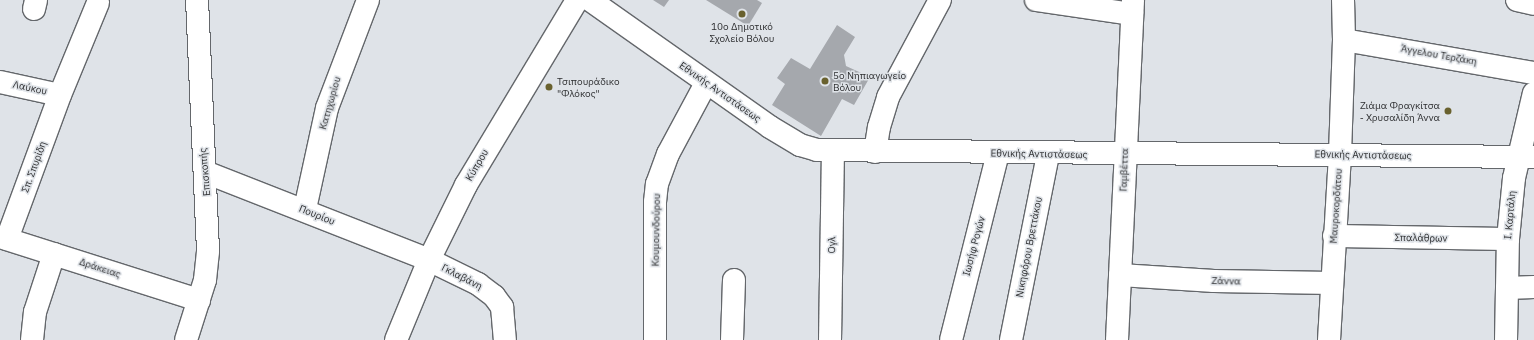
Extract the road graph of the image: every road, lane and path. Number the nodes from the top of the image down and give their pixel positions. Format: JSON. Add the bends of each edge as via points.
{"nodes":[{"id":1,"x":197,"y":0,"type":"edge"},
{"id":2,"x":368,"y":0,"type":"edge"},
{"id":3,"x":577,"y":0,"type":"edge"},
{"id":4,"x":590,"y":0,"type":"edge"},
{"id":5,"x":940,"y":0,"type":"edge"},
{"id":6,"x":1036,"y":0,"type":"edge"},
{"id":7,"x":1343,"y":0,"type":"edge"},
{"id":8,"x":1517,"y":0,"type":"edge"},
{"id":9,"x":98,"y":3,"type":"dead end"},
{"id":10,"x":1534,"y":4,"type":"edge"},
{"id":11,"x":1133,"y":7,"type":"edge"},
{"id":12,"x":1344,"y":40,"type":"junction"},
{"id":13,"x":1534,"y":73,"type":"edge"},
{"id":14,"x":0,"y":82,"type":"edge"},
{"id":15,"x":706,"y":84,"type":"junction"},
{"id":16,"x":1534,"y":93,"type":"edge"},
{"id":17,"x":60,"y":95,"type":"junction"},
{"id":18,"x":833,"y":151,"type":"junction"},
{"id":19,"x":875,"y":152,"type":"junction"},
{"id":20,"x":998,"y":153,"type":"junction"},
{"id":21,"x":1048,"y":154,"type":"junction"},
{"id":22,"x":1124,"y":154,"type":"junction"},
{"id":23,"x":1340,"y":154,"type":"junction"},
{"id":24,"x":1526,"y":157,"type":"edge"},
{"id":25,"x":205,"y":172,"type":"junction"},
{"id":26,"x":305,"y":209,"type":"junction"},
{"id":27,"x":1334,"y":236,"type":"junction"},
{"id":28,"x":4,"y":238,"type":"edge"},
{"id":29,"x":1508,"y":239,"type":"junction"},
{"id":30,"x":54,"y":254,"type":"junction"},
{"id":31,"x":429,"y":260,"type":"junction"},
{"id":32,"x":1120,"y":275,"type":"junction"},
{"id":33,"x":734,"y":280,"type":"dead end"},
{"id":34,"x":1332,"y":283,"type":"junction"},
{"id":35,"x":1534,"y":287,"type":"edge"},
{"id":36,"x":1507,"y":288,"type":"junction"},
{"id":37,"x":199,"y":300,"type":"junction"},
{"id":38,"x":32,"y":340,"type":"edge"},
{"id":39,"x":186,"y":340,"type":"edge"},
{"id":40,"x":396,"y":340,"type":"edge"},
{"id":41,"x":505,"y":340,"type":"edge"},
{"id":42,"x":655,"y":340,"type":"edge"},
{"id":43,"x":732,"y":340,"type":"edge"},
{"id":44,"x":830,"y":340,"type":"edge"},
{"id":45,"x":951,"y":340,"type":"edge"},
{"id":46,"x":1011,"y":340,"type":"edge"},
{"id":47,"x":1117,"y":340,"type":"edge"},
{"id":48,"x":1329,"y":340,"type":"edge"},
{"id":49,"x":1506,"y":340,"type":"edge"}],
"edges":[{"from":1,"to":25,"type":"street","name":"Επισκοπής"},
{"from":2,"to":26,"type":"street","name":"Κατηχωρίου","via":[[328,108]]},
{"from":3,"to":31,"type":"street","name":"Κύπρου","via":[[485,152]]},
{"from":4,"to":15,"type":"street","name":"Εθνικής Αντιστάσεως"},
{"from":5,"to":19,"type":"street","via":[[888,97]]},
{"from":6,"to":11,"type":"street"},
{"from":7,"to":12,"type":"street","name":"Μαυροκορδάτου"},
{"from":8,"to":10,"type":"street"},
{"from":9,"to":17,"type":"street","name":"Σπ. Σπυρίδη"},
{"from":11,"to":22,"type":"street","name":"Γαμβέττα"},
{"from":12,"to":13,"type":"street","name":"Άγγελου Τερζάκη"},
{"from":12,"to":23,"type":"street","name":"Μαυροκορδάτου"},
{"from":14,"to":17,"type":"street","name":"Λαύκου"},
{"from":15,"to":18,"type":"street","name":"Εθνικής Αντιστάσεως","via":[[800,145]]},
{"from":15,"to":42,"type":"street","name":"Κουμουνδούρου","via":[[668,154],[658,184],[655,202]]},
{"from":16,"to":24,"type":"street","name":"Ι. Καρτάλη"},
{"from":17,"to":28,"type":"street","name":"Σπ. Σπυρίδη"},
{"from":18,"to":19,"type":"street","name":"Εθνικής Αντιστάσεως"},
{"from":18,"to":44,"type":"street","name":"Ογλ"},
{"from":19,"to":20,"type":"street","name":"Εθνικής Αντιστάσεως"},
{"from":20,"to":21,"type":"street","name":"Εθνικής Αντιστάσεως"},
{"from":20,"to":45,"type":"street","name":"Ιωσήφ Ρογών"},
{"from":21,"to":22,"type":"street","name":"Εθνικής Αντιστάσεως"},
{"from":21,"to":46,"type":"street","name":"Νικηφόρου Βρεττάκου"},
{"from":22,"to":23,"type":"street","name":"Εθνικής Αντιστάσεως"},
{"from":22,"to":32,"type":"street","name":"Γαμβέττα"},
{"from":23,"to":24,"type":"street","name":"Εθνικής Αντιστάσεως"},
{"from":23,"to":27,"type":"street","name":"Μαυροκορδάτου"},
{"from":24,"to":29,"type":"street","name":"Ι. Καρτάλη"},
{"from":25,"to":26,"type":"street","name":"Πουρίου"},
{"from":25,"to":37,"type":"street","name":"Επισκοπής","via":[[208,251]]},
{"from":26,"to":31,"type":"street","name":"Πουρίου"},
{"from":27,"to":29,"type":"street","name":"Σπαλάθρων"},
{"from":27,"to":34,"type":"street","name":"Μαυροκορδάτου"},
{"from":28,"to":30,"type":"street","name":"Δράκειας"},
{"from":29,"to":36,"type":"street","name":"Ι. Καρτάλη"},
{"from":30,"to":37,"type":"street","name":"Δράκειας"},
{"from":30,"to":38,"type":"street","via":[[35,312]]},
{"from":31,"to":40,"type":"street","name":"Κύπρου"},
{"from":31,"to":41,"type":"street","name":"Γκλαβάνη","via":[[478,284],[499,301],[504,312]]},
{"from":32,"to":34,"type":"street","name":"Ζάννα","via":[[1214,281]]},
{"from":32,"to":47,"type":"street","name":"Γαμβέττα"},
{"from":33,"to":43,"type":"street"},
{"from":34,"to":48,"type":"street","name":"Μαυροκορδάτου"},
{"from":35,"to":36,"type":"street"},
{"from":36,"to":49,"type":"street","name":"Ι. Καρτάλη"},
{"from":37,"to":39,"type":"street","name":"Επισκοπής"}]}
